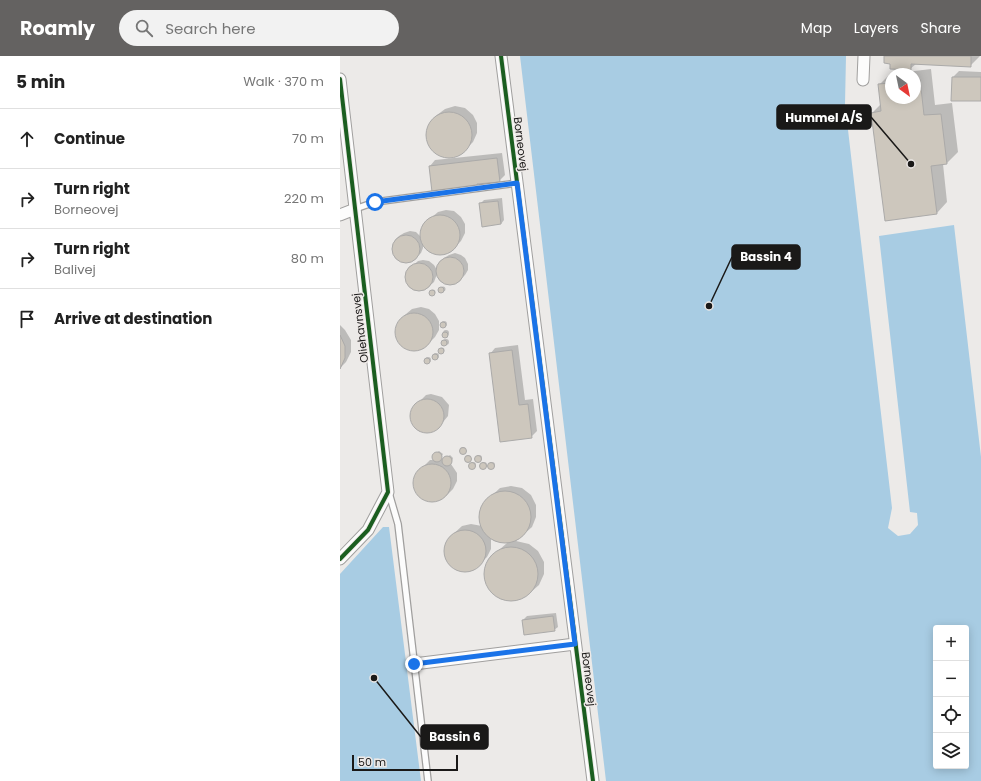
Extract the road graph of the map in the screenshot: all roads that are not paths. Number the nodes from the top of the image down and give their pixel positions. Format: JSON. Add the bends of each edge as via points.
{"nodes":[{"id":1,"x":501,"y":56,"type":"edge"},
{"id":2,"x":864,"y":56,"type":"edge"},
{"id":3,"x":340,"y":79,"type":"edge"},
{"id":4,"x":863,"y":80,"type":"dead end"},
{"id":5,"x":517,"y":183,"type":"junction"},
{"id":6,"x":355,"y":209,"type":"junction"},
{"id":7,"x":340,"y":215,"type":"edge"},
{"id":8,"x":388,"y":492,"type":"junction"},
{"id":9,"x":340,"y":559,"type":"edge"},
{"id":10,"x":575,"y":644,"type":"junction"},
{"id":11,"x":414,"y":664,"type":"junction"},
{"id":12,"x":428,"y":781,"type":"edge"},
{"id":13,"x":593,"y":781,"type":"edge"}],
"edges":[{"from":1,"to":5,"type":"street","name":"Borneovej"},
{"from":2,"to":4,"type":"street"},
{"from":3,"to":6,"type":"street","name":"Oliehavnsvej"},
{"from":5,"to":6,"type":"lane","via":[[375,202]]},
{"from":5,"to":10,"type":"street","name":"Borneovej"},
{"from":6,"to":7,"type":"street"},
{"from":6,"to":8,"type":"street","name":"Oliehavnsvej"},
{"from":8,"to":9,"type":"street","via":[[368,530]]},
{"from":8,"to":11,"type":"lane","name":"Oliehavnsvej","via":[[398,524]]},
{"from":10,"to":11,"type":"street"},
{"from":10,"to":13,"type":"street","name":"Borneovej"},
{"from":11,"to":12,"type":"lane","name":"Oliehavnsvej"}]}
